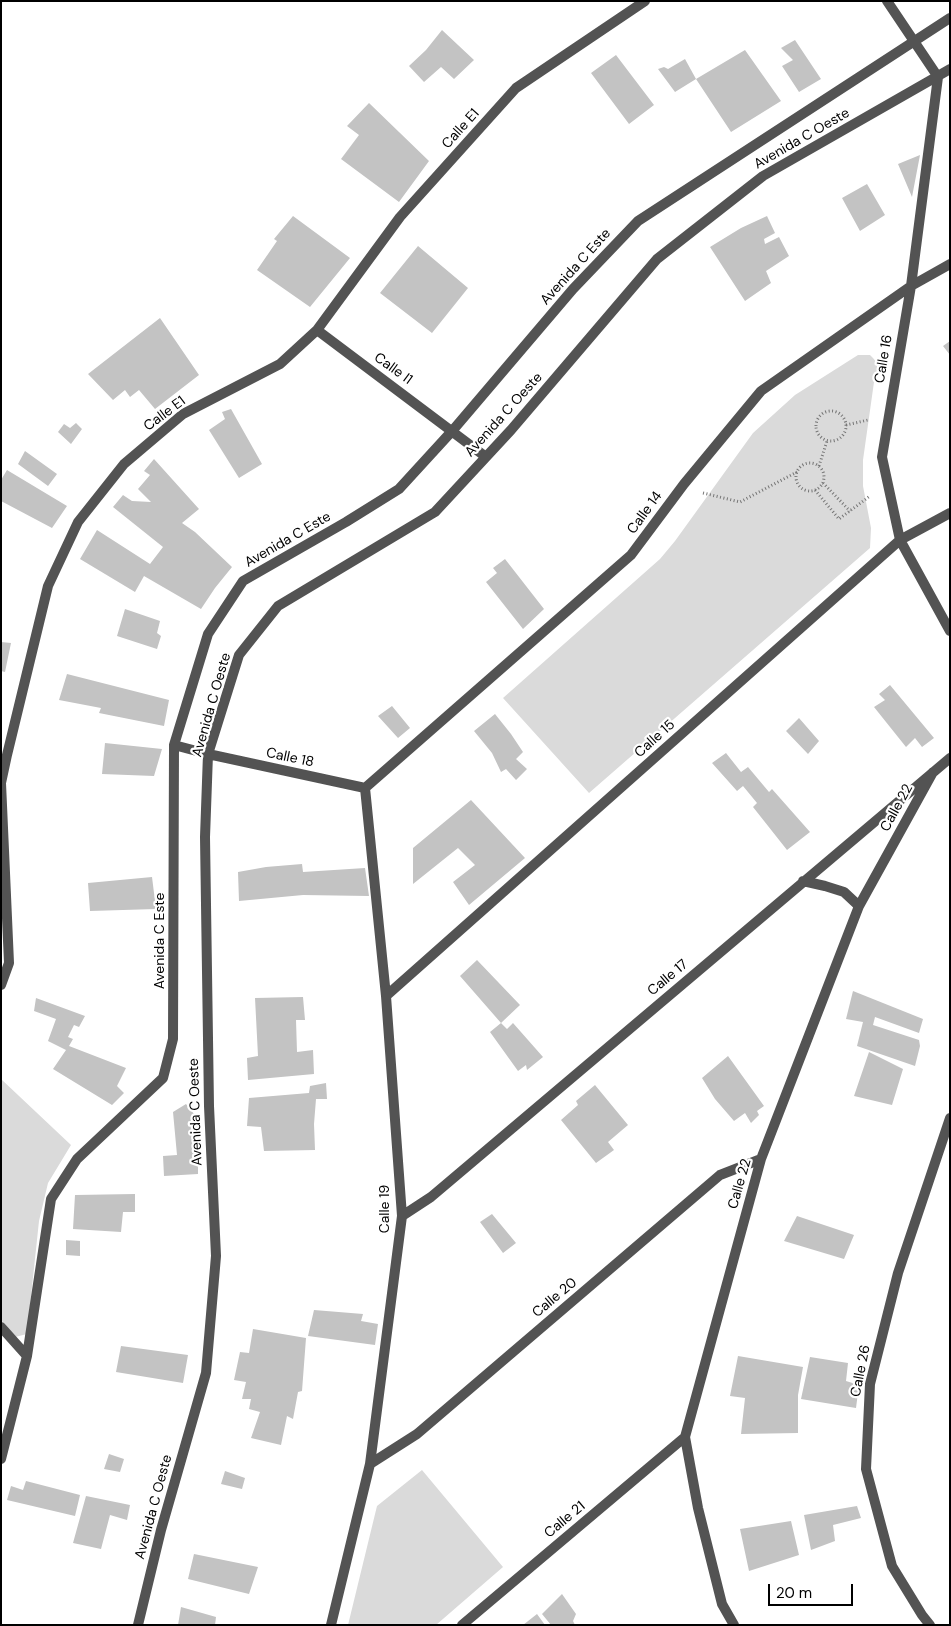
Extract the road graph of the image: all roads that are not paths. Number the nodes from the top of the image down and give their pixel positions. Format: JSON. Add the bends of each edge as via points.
{"nodes":[{"id":1,"x":645,"y":1,"type":"edge"},
{"id":2,"x":887,"y":1,"type":"edge"},
{"id":3,"x":950,"y":18,"type":"edge"},
{"id":4,"x":913,"y":42,"type":"junction"},
{"id":5,"x":950,"y":68,"type":"edge"},
{"id":6,"x":938,"y":77,"type":"junction"},
{"id":7,"x":950,"y":264,"type":"edge"},
{"id":8,"x":911,"y":286,"type":"junction"},
{"id":9,"x":317,"y":330,"type":"junction"},
{"id":10,"x":453,"y":430,"type":"junction"},
{"id":11,"x":486,"y":457,"type":"junction"},
{"id":12,"x":950,"y":513,"type":"edge"},
{"id":13,"x":900,"y":540,"type":"junction"},
{"id":14,"x":950,"y":631,"type":"edge"},
{"id":15,"x":174,"y":745,"type":"junction"},
{"id":16,"x":208,"y":754,"type":"junction"},
{"id":17,"x":950,"y":758,"type":"edge"},
{"id":18,"x":933,"y":772,"type":"junction"},
{"id":19,"x":365,"y":788,"type":"junction"},
{"id":20,"x":804,"y":881,"type":"junction"},
{"id":21,"x":859,"y":906,"type":"junction"},
{"id":22,"x":1,"y":984,"type":"edge"},
{"id":23,"x":386,"y":996,"type":"junction"},
{"id":24,"x":950,"y":1118,"type":"edge"},
{"id":25,"x":761,"y":1159,"type":"junction"},
{"id":26,"x":402,"y":1216,"type":"junction"},
{"id":27,"x":1,"y":1327,"type":"edge"},
{"id":28,"x":27,"y":1356,"type":"junction"},
{"id":29,"x":685,"y":1437,"type":"junction"},
{"id":30,"x":1,"y":1459,"type":"edge"},
{"id":31,"x":370,"y":1464,"type":"junction"},
{"id":32,"x":138,"y":1625,"type":"edge"},
{"id":33,"x":331,"y":1625,"type":"edge"},
{"id":34,"x":462,"y":1625,"type":"edge"},
{"id":35,"x":734,"y":1625,"type":"edge"},
{"id":36,"x":930,"y":1625,"type":"edge"}],
"edges":[{"from":1,"to":9,"type":"street","name":"Calle E1","via":[[516,88],[400,217]]},
{"from":2,"to":4,"type":"street"},
{"from":3,"to":4,"type":"street","name":"Avenida C Este"},
{"from":4,"to":6,"type":"street"},
{"from":4,"to":10,"type":"street","name":"Avenida C Este","via":[[638,221],[573,289]]},
{"from":5,"to":6,"type":"street","name":"Avenida C Oeste"},
{"from":6,"to":8,"type":"street","name":"Calle 16"},
{"from":6,"to":11,"type":"street","name":"Avenida C Oeste","via":[[764,176],[657,259]]},
{"from":7,"to":8,"type":"street","name":"Calle 14"},
{"from":8,"to":13,"type":"street","name":"Calle 16","via":[[882,457]]},
{"from":8,"to":19,"type":"street","name":"Calle 14","via":[[760,391],[680,488],[631,555]]},
{"from":9,"to":10,"type":"street","name":"Calle I1"},
{"from":9,"to":22,"type":"street","name":"Calle E1","via":[[280,364],[183,414],[124,464],[78,522],[48,586],[1,783],[9,963]]},
{"from":10,"to":11,"type":"street","name":"Calle I1"},
{"from":10,"to":15,"type":"street","name":"Avenida C Este","via":[[399,489],[243,581],[208,634]]},
{"from":11,"to":16,"type":"street","name":"Avenida C Oeste","via":[[435,512],[278,606],[239,655]]},
{"from":12,"to":13,"type":"street","name":"Calle 15"},
{"from":13,"to":14,"type":"street","name":"Calle 16"},
{"from":13,"to":23,"type":"street","name":"Calle 15"},
{"from":15,"to":16,"type":"street","name":"Calle 18"},
{"from":15,"to":28,"type":"street","name":"Avenida C Este","via":[[173,1039],[163,1078],[77,1159],[51,1199]]},
{"from":16,"to":19,"type":"street","name":"Calle 18"},
{"from":16,"to":32,"type":"street","name":"Avenida C Oeste","via":[[205,837],[209,1106],[216,1266],[206,1373],[161,1530]]},
{"from":17,"to":18,"type":"street","name":"Calle 17"},
{"from":18,"to":20,"type":"street","name":"Calle 17"},
{"from":18,"to":21,"type":"street","name":"Calle 22"},
{"from":19,"to":23,"type":"street","name":"Calle 19"},
{"from":20,"to":21,"type":"street","via":[[844,892]]},
{"from":20,"to":26,"type":"street","name":"Calle 17","via":[[431,1197]]},
{"from":21,"to":25,"type":"street","name":"Calle 22"},
{"from":23,"to":26,"type":"street","name":"Calle 19"},
{"from":24,"to":36,"type":"street","name":"Calle 26","via":[[898,1274],[870,1384],[866,1469],[892,1566]]},
{"from":25,"to":29,"type":"street","name":"Calle 22"},
{"from":25,"to":31,"type":"street","name":"Calle 20","via":[[720,1176],[417,1434]]},
{"from":26,"to":31,"type":"street","name":"Calle 19"},
{"from":27,"to":28,"type":"street"},
{"from":28,"to":30,"type":"street","name":"Avenida C Este"},
{"from":29,"to":34,"type":"street","name":"Calle 21"},
{"from":29,"to":35,"type":"street","name":"Calle 22","via":[[698,1508],[722,1604]]},
{"from":31,"to":33,"type":"street","name":"Calle 19"}]}
